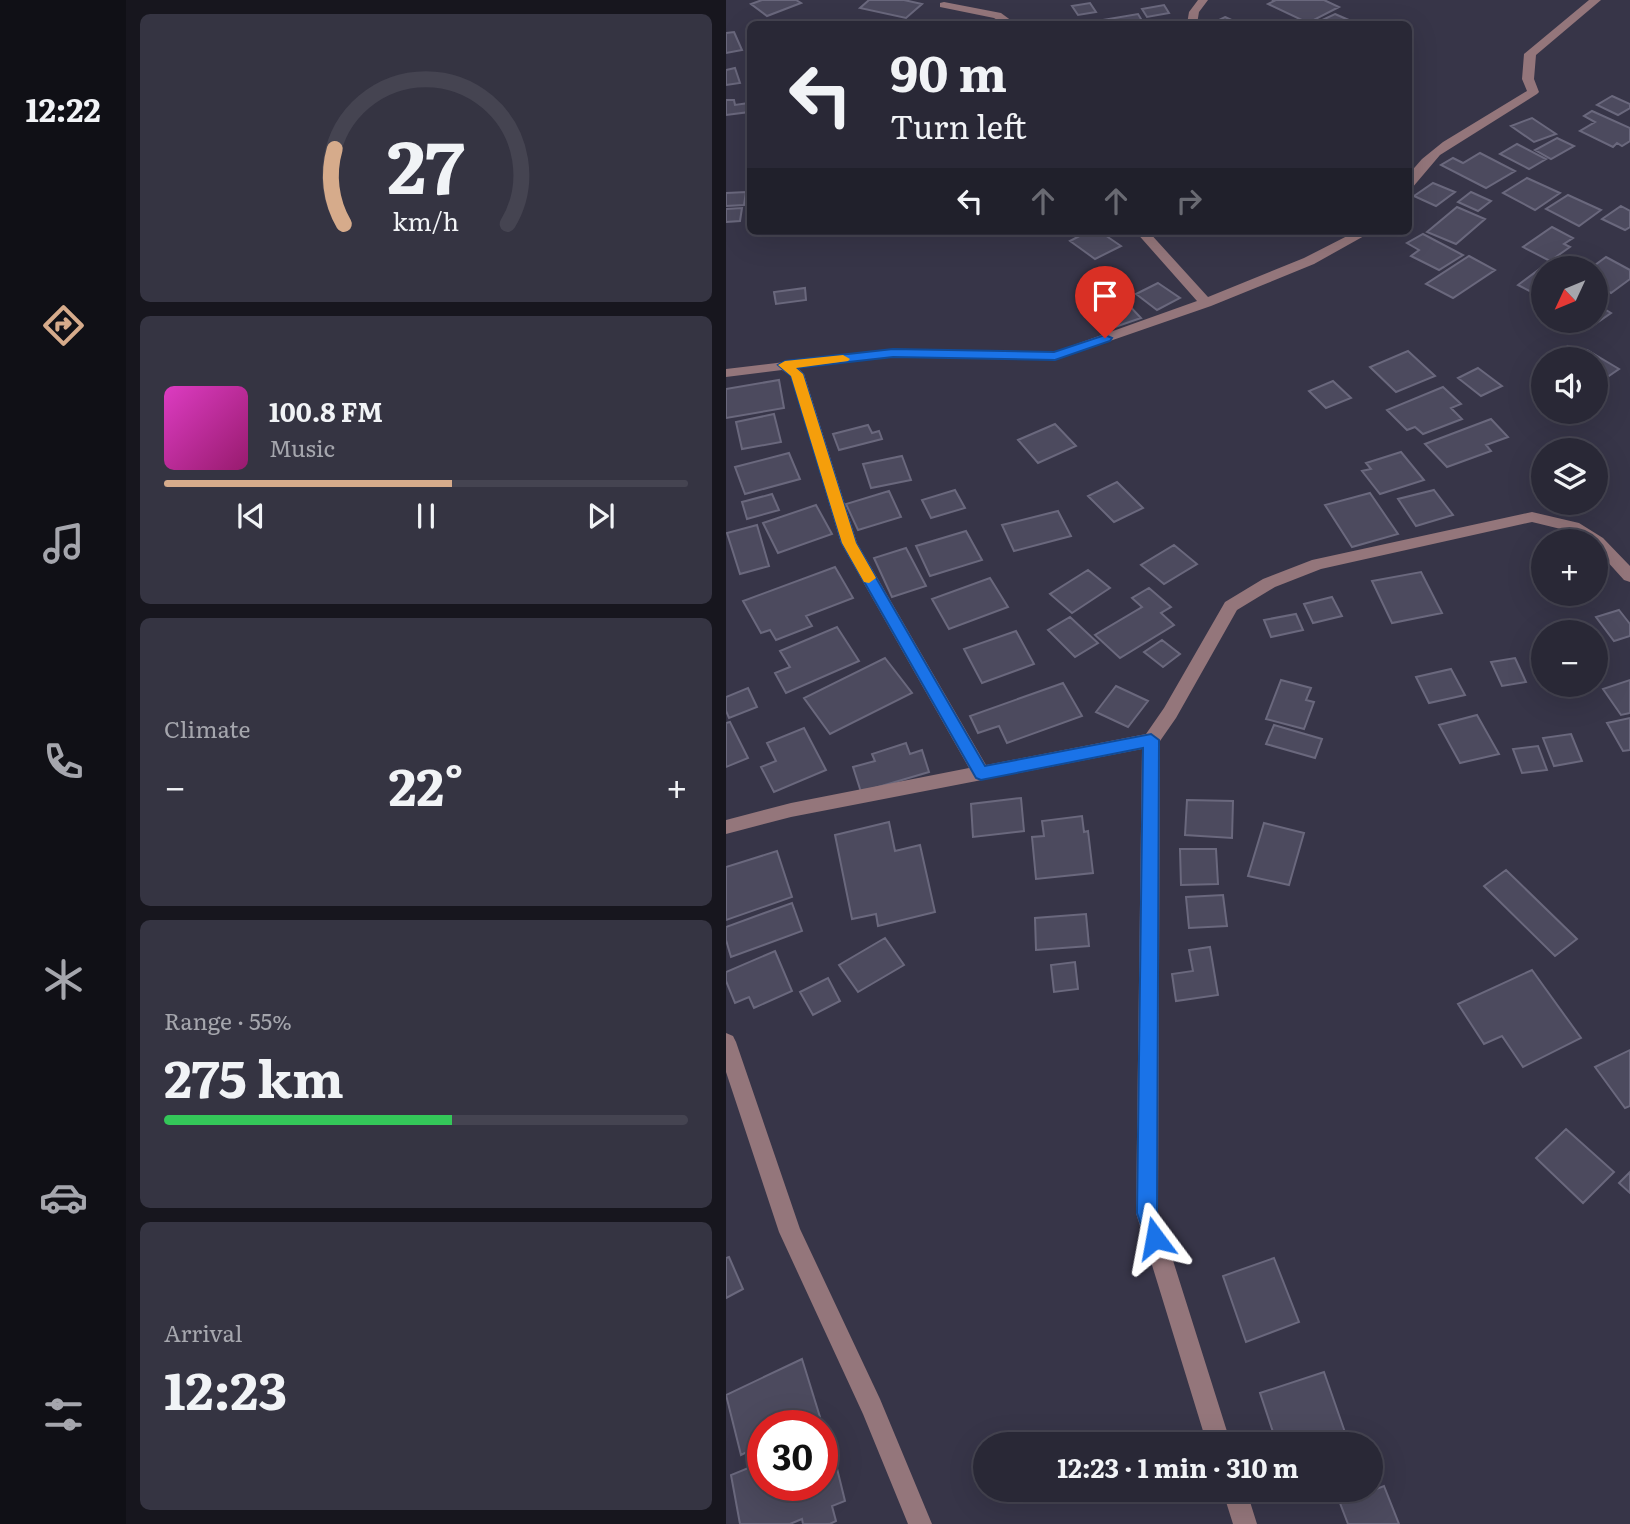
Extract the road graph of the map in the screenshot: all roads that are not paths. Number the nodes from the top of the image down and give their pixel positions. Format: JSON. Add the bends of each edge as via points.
{"nodes":[{"id":1,"x":1203,"y":0,"type":"edge"},
{"id":2,"x":1596,"y":0,"type":"edge"},
{"id":3,"x":944,"y":5,"type":"dead end"},
{"id":4,"x":1006,"y":21,"type":"edge"},
{"id":5,"x":1192,"y":21,"type":"edge"},
{"id":6,"x":1412,"y":178,"type":"edge"},
{"id":7,"x":1145,"y":235,"type":"edge"},
{"id":8,"x":1358,"y":235,"type":"edge"},
{"id":9,"x":1206,"y":303,"type":"junction"},
{"id":10,"x":785,"y":365,"type":"junction"},
{"id":11,"x":726,"y":373,"type":"edge"},
{"id":12,"x":1630,"y":576,"type":"edge"},
{"id":13,"x":1151,"y":740,"type":"junction"},
{"id":14,"x":981,"y":773,"type":"junction"},
{"id":15,"x":726,"y":827,"type":"edge"},
{"id":16,"x":726,"y":1042,"type":"edge"},
{"id":17,"x":1216,"y":1432,"type":"edge"},
{"id":18,"x":1238,"y":1502,"type":"edge"},
{"id":19,"x":920,"y":1524,"type":"edge"},
{"id":20,"x":1245,"y":1524,"type":"edge"}],
"edges":[{"from":1,"to":5,"type":"street"},
{"from":2,"to":6,"type":"street","via":[[1530,54],[1528,79],[1533,92],[1450,140]]},
{"from":3,"to":4,"type":"street"},
{"from":7,"to":9,"type":"street"},
{"from":8,"to":9,"type":"street","via":[[1309,261]]},
{"from":9,"to":10,"type":"street","via":[[1055,356],[893,353]]},
{"from":10,"to":11,"type":"street"},
{"from":10,"to":14,"type":"street","via":[[797,374],[849,543]]},
{"from":12,"to":13,"type":"street","via":[[1598,542],[1574,527],[1532,517],[1318,565],[1269,583],[1231,606]]},
{"from":13,"to":14,"type":"street"},
{"from":13,"to":17,"type":"street","via":[[1147,1213]]},
{"from":14,"to":15,"type":"street"},
{"from":16,"to":19,"type":"street","via":[[790,1231],[872,1407]]},
{"from":18,"to":20,"type":"street"}]}
